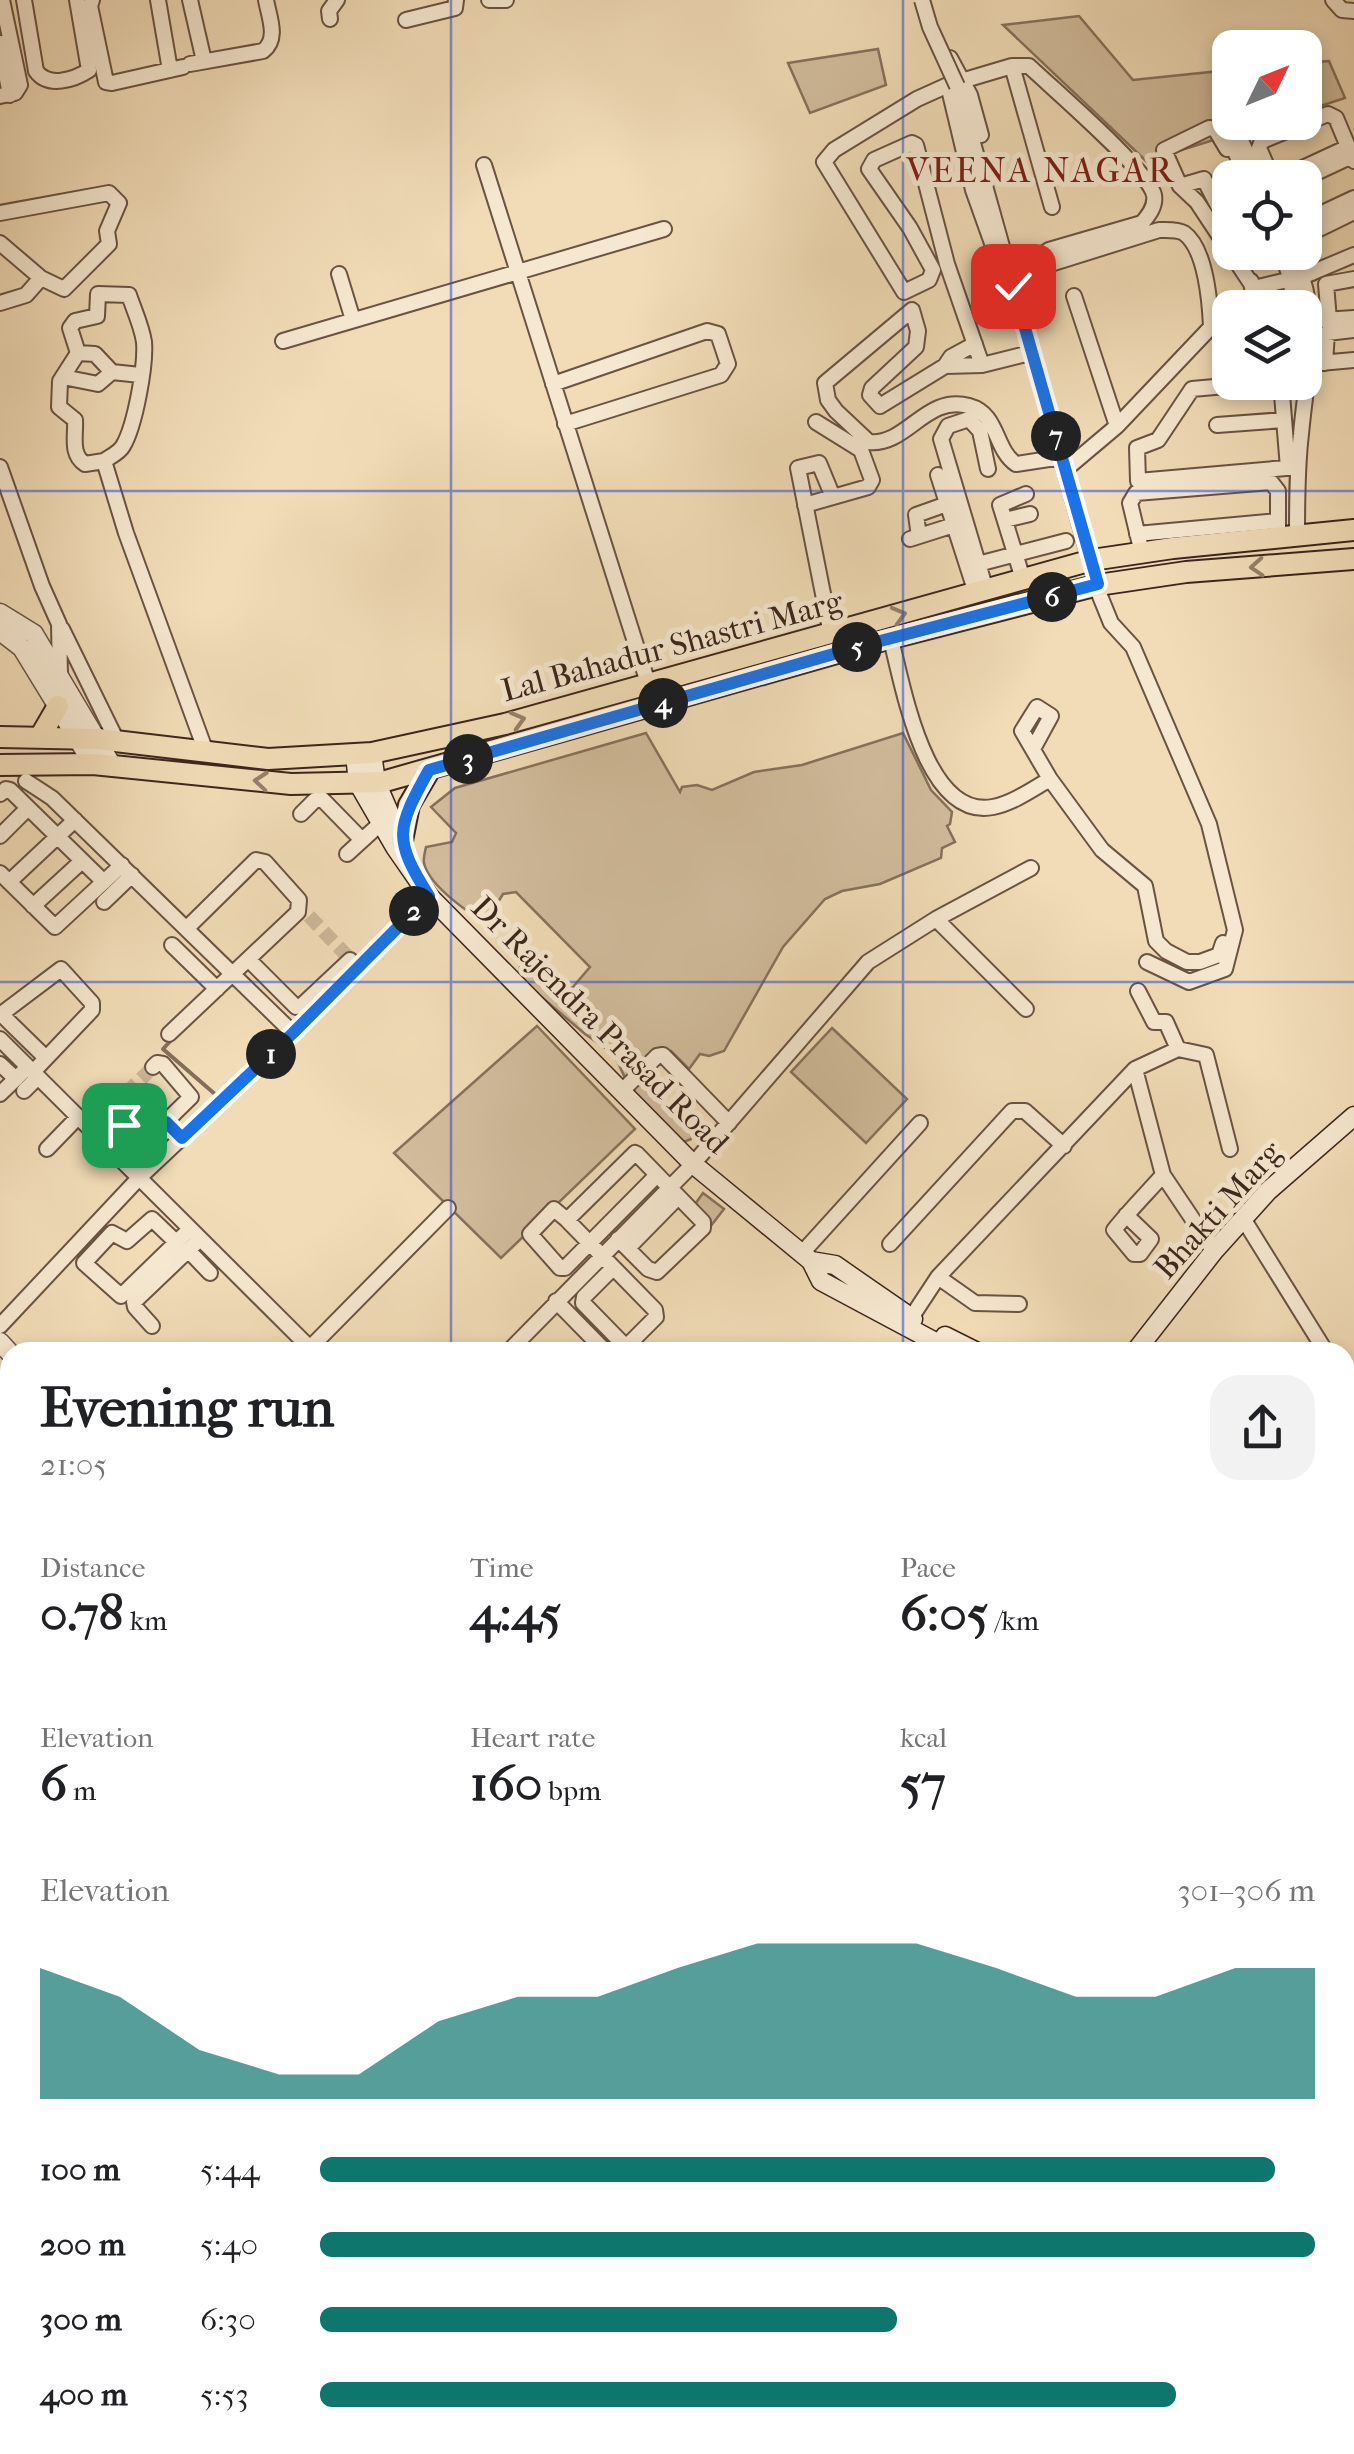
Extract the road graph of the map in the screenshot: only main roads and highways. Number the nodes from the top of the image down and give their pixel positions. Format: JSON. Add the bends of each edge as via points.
{"nodes":[{"id":1,"x":1354,"y":530,"type":"edge"},
{"id":2,"x":1354,"y":559,"type":"edge"},
{"id":3,"x":0,"y":613,"type":"edge"},
{"id":4,"x":0,"y":631,"type":"edge"},
{"id":5,"x":54,"y":699,"type":"junction"},
{"id":6,"x":0,"y":736,"type":"edge"},
{"id":7,"x":40,"y":737,"type":"junction"},
{"id":8,"x":98,"y":740,"type":"junction"},
{"id":9,"x":363,"y":753,"type":"junction"},
{"id":10,"x":0,"y":766,"type":"edge"},
{"id":11,"x":103,"y":766,"type":"junction"},
{"id":12,"x":429,"y":770,"type":"junction"},
{"id":13,"x":367,"y":783,"type":"junction"},
{"id":14,"x":404,"y":850,"type":"junction"},
{"id":15,"x":1354,"y":1116,"type":"edge"},
{"id":16,"x":806,"y":1257,"type":"junction"},
{"id":17,"x":944,"y":1342,"type":"edge"},
{"id":18,"x":948,"y":1342,"type":"edge"},
{"id":19,"x":1143,"y":1342,"type":"edge"}],
"edges":[{"from":9,"to":1,"type":"main road","name":"Lal Bahadur Shastri Marg","one_way":true,"via":[[505,724],[1139,543]]},
{"from":2,"to":12,"type":"main road","name":"Lal Bahadur Shastri Marg","one_way":true,"via":[[1109,583]]},
{"from":3,"to":8,"type":"main road","via":[[34,634]]},
{"from":4,"to":5,"type":"main road","via":[[22,648]]},
{"from":5,"to":7,"type":"main road"},
{"from":5,"to":8,"type":"main road"},
{"from":6,"to":7,"type":"main road","name":"Lal Bahadur Shastri Marg"},
{"from":7,"to":8,"type":"main road","name":"Lal Bahadur Shastri Marg"},
{"from":8,"to":9,"type":"main road","name":"Lal Bahadur Shastri Marg","via":[[268,759]]},
{"from":8,"to":11,"type":"main road"},
{"from":9,"to":13,"type":"main road","name":"Dr Rajendra Prasad Road"},
{"from":10,"to":11,"type":"main road","name":"Lal Bahadur Shastri Marg"},
{"from":13,"to":11,"type":"main road","name":"Lal Bahadur Shastri Marg","one_way":true,"via":[[291,784]]},
{"from":12,"to":13,"type":"main road","name":"Lal Bahadur Shastri Marg"},
{"from":12,"to":14,"type":"main road","via":[[409,805]]},
{"from":13,"to":14,"type":"main road"},
{"from":13,"to":14,"type":"main road","name":"Dr Rajendra Prasad Road","via":[[381,823]]},
{"from":14,"to":16,"type":"main road","name":"Dr Rajendra Prasad Road","via":[[429,896],[693,1164]]},
{"from":15,"to":19,"type":"main road","name":"Bhakti Marg","via":[[1268,1191]]},
{"from":16,"to":17,"type":"main road","name":"Dr Rajendra Prasad Road","via":[[821,1281]]},
{"from":16,"to":18,"type":"main road","name":"Dr Rajendra Prasad Road","via":[[835,1266]]}]}
